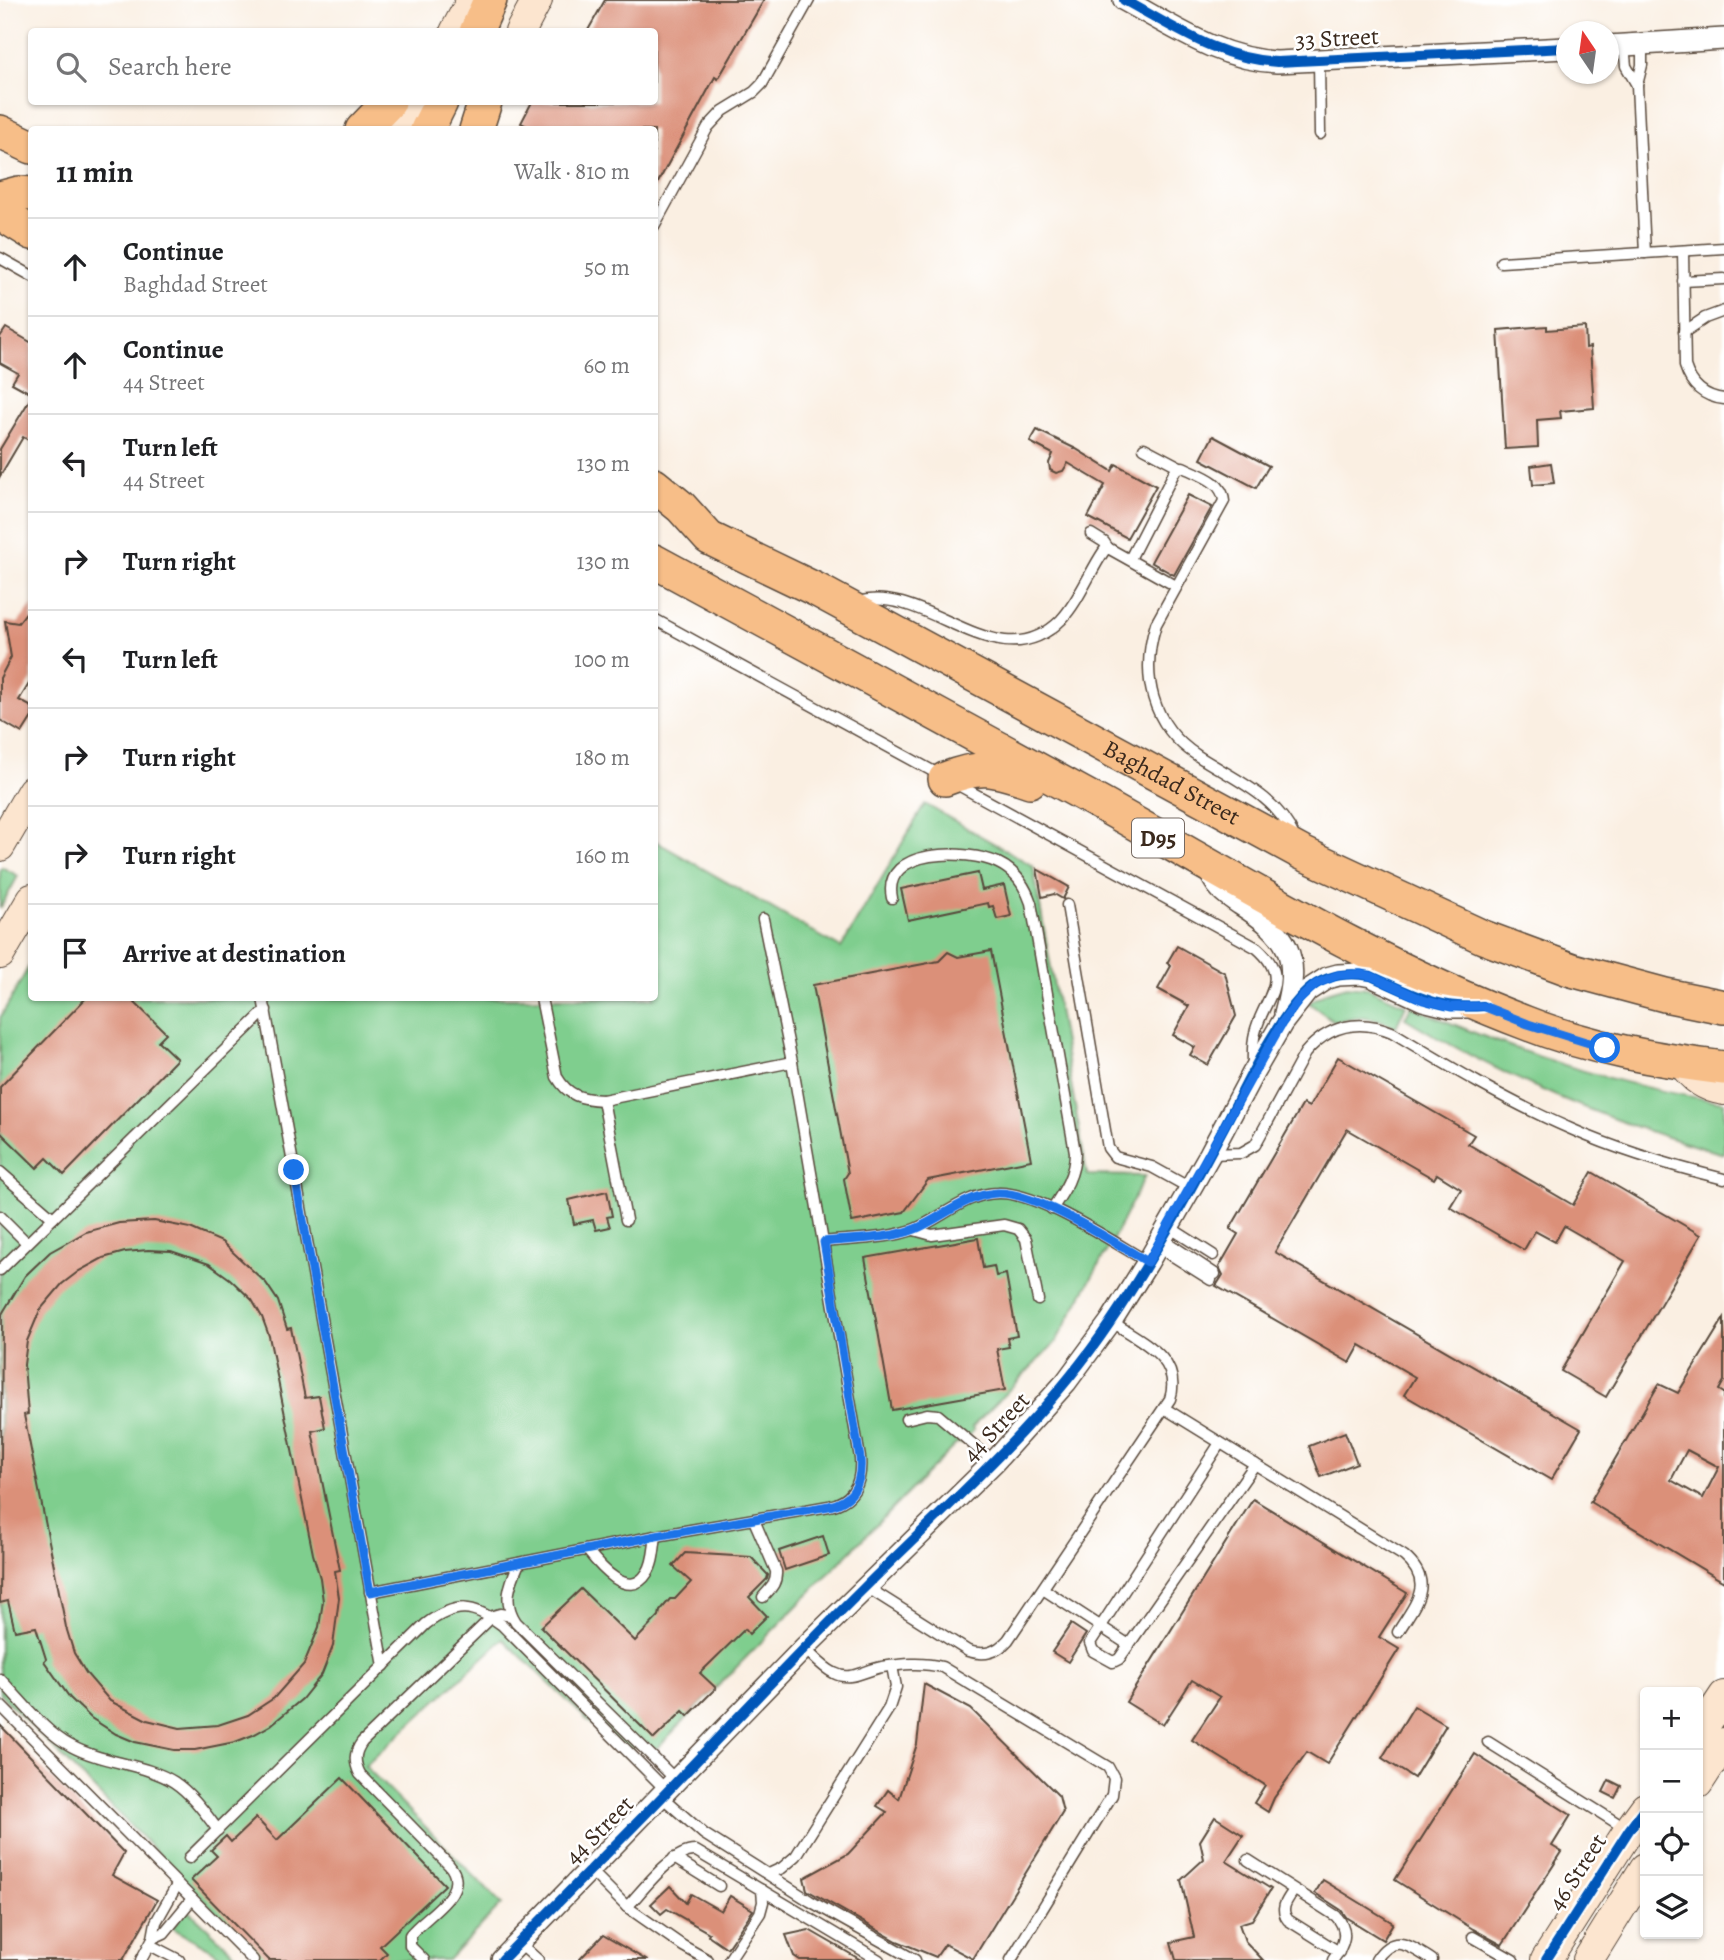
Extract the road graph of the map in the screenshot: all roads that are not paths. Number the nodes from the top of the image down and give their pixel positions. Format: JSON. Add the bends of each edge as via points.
{"nodes":[{"id":1,"x":472,"y":0,"type":"edge"},
{"id":2,"x":490,"y":0,"type":"edge"},
{"id":3,"x":537,"y":0,"type":"edge"},
{"id":4,"x":809,"y":0,"type":"edge"},
{"id":5,"x":1124,"y":0,"type":"edge"},
{"id":6,"x":457,"y":28,"type":"edge"},
{"id":7,"x":478,"y":28,"type":"edge"},
{"id":8,"x":522,"y":28,"type":"edge"},
{"id":9,"x":1724,"y":39,"type":"edge"},
{"id":10,"x":1625,"y":45,"type":"edge"},
{"id":11,"x":1556,"y":48,"type":"edge"},
{"id":12,"x":1319,"y":60,"type":"junction"},
{"id":13,"x":1637,"y":85,"type":"junction"},
{"id":14,"x":386,"y":105,"type":"edge"},
{"id":15,"x":415,"y":105,"type":"edge"},
{"id":16,"x":440,"y":105,"type":"edge"},
{"id":17,"x":482,"y":105,"type":"edge"},
{"id":18,"x":483,"y":105,"type":"edge"},
{"id":19,"x":366,"y":126,"type":"edge"},
{"id":20,"x":404,"y":126,"type":"edge"},
{"id":21,"x":429,"y":126,"type":"edge"},
{"id":22,"x":470,"y":126,"type":"edge"},
{"id":23,"x":477,"y":126,"type":"edge"},
{"id":24,"x":0,"y":132,"type":"edge"},
{"id":25,"x":1320,"y":135,"type":"dead end"},
{"id":26,"x":28,"y":145,"type":"edge"},
{"id":27,"x":28,"y":194,"type":"edge"},
{"id":28,"x":0,"y":202,"type":"edge"},
{"id":29,"x":28,"y":216,"type":"edge"},
{"id":30,"x":658,"y":219,"type":"edge"},
{"id":31,"x":28,"y":231,"type":"edge"},
{"id":32,"x":1724,"y":248,"type":"edge"},
{"id":33,"x":1682,"y":251,"type":"junction"},
{"id":34,"x":1645,"y":253,"type":"junction"},
{"id":35,"x":0,"y":258,"type":"edge"},
{"id":36,"x":1501,"y":262,"type":"dead end"},
{"id":37,"x":28,"y":274,"type":"edge"},
{"id":38,"x":1724,"y":279,"type":"edge"},
{"id":39,"x":1683,"y":281,"type":"junction"},
{"id":40,"x":1724,"y":311,"type":"edge"},
{"id":41,"x":1684,"y":332,"type":"junction"},
{"id":42,"x":1724,"y":399,"type":"edge"},
{"id":43,"x":1144,"y":448,"type":"dead end"},
{"id":44,"x":1180,"y":467,"type":"junction"},
{"id":45,"x":658,"y":488,"type":"edge"},
{"id":46,"x":658,"y":511,"type":"edge"},
{"id":47,"x":1091,"y":534,"type":"dead end"},
{"id":48,"x":709,"y":538,"type":"junction"},
{"id":49,"x":1108,"y":548,"type":"junction"},
{"id":50,"x":1130,"y":559,"type":"junction"},
{"id":51,"x":658,"y":563,"type":"edge"},
{"id":52,"x":1176,"y":586,"type":"junction"},
{"id":53,"x":845,"y":606,"type":"junction"},
{"id":54,"x":658,"y":620,"type":"edge"},
{"id":55,"x":945,"y":779,"type":"junction"},
{"id":56,"x":28,"y":795,"type":"edge"},
{"id":57,"x":1102,"y":805,"type":"junction"},
{"id":58,"x":8,"y":814,"type":"edge"},
{"id":59,"x":0,"y":846,"type":"edge"},
{"id":60,"x":1302,"y":853,"type":"junction"},
{"id":61,"x":1208,"y":866,"type":"junction"},
{"id":62,"x":892,"y":898,"type":"dead end"},
{"id":63,"x":1067,"y":905,"type":"dead end"},
{"id":64,"x":28,"y":906,"type":"edge"},
{"id":65,"x":763,"y":919,"type":"dead end"},
{"id":66,"x":0,"y":954,"type":"edge"},
{"id":67,"x":264,"y":1001,"type":"edge"},
{"id":68,"x":542,"y":1001,"type":"edge"},
{"id":69,"x":1483,"y":1006,"type":"junction"},
{"id":70,"x":1724,"y":1007,"type":"edge"},
{"id":71,"x":266,"y":1010,"type":"junction"},
{"id":72,"x":1282,"y":1023,"type":"junction"},
{"id":73,"x":792,"y":1062,"type":"junction"},
{"id":74,"x":1683,"y":1063,"type":"junction"},
{"id":75,"x":1724,"y":1068,"type":"edge"},
{"id":76,"x":1252,"y":1073,"type":"junction"},
{"id":77,"x":1724,"y":1090,"type":"edge"},
{"id":78,"x":603,"y":1100,"type":"junction"},
{"id":79,"x":1210,"y":1154,"type":"junction"},
{"id":80,"x":0,"y":1172,"type":"edge"},
{"id":81,"x":1724,"y":1179,"type":"edge"},
{"id":82,"x":1190,"y":1188,"type":"junction"},
{"id":83,"x":1052,"y":1209,"type":"junction"},
{"id":84,"x":0,"y":1216,"type":"edge"},
{"id":85,"x":53,"y":1218,"type":"junction"},
{"id":86,"x":626,"y":1220,"type":"dead end"},
{"id":87,"x":914,"y":1230,"type":"junction"},
{"id":88,"x":824,"y":1242,"type":"junction"},
{"id":89,"x":27,"y":1243,"type":"junction"},
{"id":90,"x":1159,"y":1243,"type":"junction"},
{"id":91,"x":1213,"y":1255,"type":"dead end"},
{"id":92,"x":0,"y":1270,"type":"edge"},
{"id":93,"x":1213,"y":1277,"type":"dead end"},
{"id":94,"x":1038,"y":1300,"type":"dead end"},
{"id":95,"x":1111,"y":1321,"type":"junction"},
{"id":96,"x":1164,"y":1408,"type":"junction"},
{"id":97,"x":906,"y":1419,"type":"dead end"},
{"id":98,"x":1220,"y":1443,"type":"junction"},
{"id":99,"x":994,"y":1462,"type":"junction"},
{"id":100,"x":1255,"y":1464,"type":"junction"},
{"id":101,"x":754,"y":1520,"type":"junction"},
{"id":102,"x":656,"y":1536,"type":"junction"},
{"id":103,"x":587,"y":1550,"type":"junction"},
{"id":104,"x":519,"y":1563,"type":"junction"},
{"id":105,"x":865,"y":1586,"type":"junction"},
{"id":106,"x":1043,"y":1589,"type":"junction"},
{"id":107,"x":370,"y":1592,"type":"junction"},
{"id":108,"x":763,"y":1597,"type":"dead end"},
{"id":109,"x":512,"y":1616,"type":"junction"},
{"id":110,"x":491,"y":1618,"type":"junction"},
{"id":111,"x":1100,"y":1627,"type":"junction"},
{"id":112,"x":1398,"y":1632,"type":"dead end"},
{"id":113,"x":1129,"y":1645,"type":"junction"},
{"id":114,"x":804,"y":1648,"type":"junction"},
{"id":115,"x":384,"y":1666,"type":"junction"},
{"id":116,"x":891,"y":1666,"type":"junction"},
{"id":117,"x":0,"y":1679,"type":"edge"},
{"id":118,"x":1724,"y":1696,"type":"edge"},
{"id":119,"x":0,"y":1705,"type":"edge"},
{"id":120,"x":1703,"y":1728,"type":"edge"},
{"id":121,"x":1488,"y":1742,"type":"dead end"},
{"id":122,"x":1724,"y":1743,"type":"edge"},
{"id":123,"x":1703,"y":1775,"type":"edge"},
{"id":124,"x":669,"y":1790,"type":"junction"},
{"id":125,"x":1637,"y":1819,"type":"edge"},
{"id":126,"x":218,"y":1830,"type":"junction"},
{"id":127,"x":189,"y":1858,"type":"dead end"},
{"id":128,"x":674,"y":1858,"type":"junction"},
{"id":129,"x":1248,"y":1860,"type":"dead end"},
{"id":130,"x":589,"y":1869,"type":"junction"},
{"id":131,"x":769,"y":1874,"type":"junction"},
{"id":132,"x":1640,"y":1876,"type":"edge"},
{"id":133,"x":177,"y":1885,"type":"junction"},
{"id":134,"x":719,"y":1886,"type":"dead end"},
{"id":135,"x":762,"y":1890,"type":"junction"},
{"id":136,"x":1294,"y":1890,"type":"junction"},
{"id":137,"x":192,"y":1899,"type":"junction"},
{"id":138,"x":627,"y":1907,"type":"junction"},
{"id":139,"x":1473,"y":1937,"type":"dead end"},
{"id":140,"x":151,"y":1942,"type":"junction"},
{"id":141,"x":510,"y":1955,"type":"edge"},
{"id":142,"x":1336,"y":1956,"type":"edge"},
{"id":143,"x":733,"y":1959,"type":"edge"},
{"id":144,"x":142,"y":1960,"type":"edge"},
{"id":145,"x":179,"y":1960,"type":"edge"},
{"id":146,"x":253,"y":1960,"type":"edge"},
{"id":147,"x":424,"y":1960,"type":"edge"},
{"id":148,"x":538,"y":1960,"type":"edge"},
{"id":149,"x":708,"y":1960,"type":"edge"},
{"id":150,"x":880,"y":1960,"type":"edge"},
{"id":151,"x":915,"y":1960,"type":"edge"},
{"id":152,"x":1011,"y":1960,"type":"edge"},
{"id":153,"x":1377,"y":1960,"type":"edge"},
{"id":154,"x":1432,"y":1960,"type":"edge"},
{"id":155,"x":1513,"y":1960,"type":"edge"},
{"id":156,"x":1546,"y":1960,"type":"edge"},
{"id":157,"x":1588,"y":1960,"type":"edge"}],
"edges":[{"from":1,"to":6,"type":"street"},
{"from":2,"to":7,"type":"main road"},
{"from":3,"to":8,"type":"street"},
{"from":4,"to":30,"type":"lane","via":[[762,84],[708,127]]},
{"from":5,"to":12,"type":"street","name":"33 Street","via":[[1239,58]]},
{"from":9,"to":10,"type":"street"},
{"from":10,"to":13,"type":"lane","via":[[1626,66]]},
{"from":10,"to":13,"type":"lane","via":[[1642,65]]},
{"from":11,"to":12,"type":"street","name":"33 Street"},
{"from":12,"to":25,"type":"lane"},
{"from":13,"to":34,"type":"lane"},
{"from":14,"to":19,"type":"main road"},
{"from":15,"to":20,"type":"street"},
{"from":16,"to":21,"type":"main road"},
{"from":17,"to":22,"type":"street"},
{"from":18,"to":23,"type":"main road"},
{"from":24,"to":26,"type":"main road"},
{"from":27,"to":28,"type":"main road"},
{"from":28,"to":29,"type":"main road"},
{"from":28,"to":31,"type":"main road","via":[[11,220]]},
{"from":32,"to":33,"type":"lane"},
{"from":33,"to":34,"type":"lane"},
{"from":33,"to":39,"type":"lane"},
{"from":34,"to":36,"type":"lane"},
{"from":35,"to":37,"type":"lane"},
{"from":38,"to":39,"type":"lane"},
{"from":39,"to":41,"type":"lane"},
{"from":40,"to":41,"type":"lane"},
{"from":41,"to":42,"type":"lane","via":[[1685,366],[1692,382],[1704,394]]},
{"from":43,"to":44,"type":"lane"},
{"from":44,"to":50,"type":"lane"},
{"from":44,"to":52,"type":"lane","via":[[1217,484],[1224,501]]},
{"from":45,"to":48,"type":"main road","name":"Baghdad Street","number":"D95"},
{"from":46,"to":48,"type":"main road"},
{"from":47,"to":49,"type":"lane"},
{"from":48,"to":53,"type":"main road","name":"Baghdad Street","number":"D95"},
{"from":49,"to":50,"type":"lane"},
{"from":49,"to":53,"type":"lane","via":[[1061,620],[1028,639],[985,638],[896,601]]},
{"from":50,"to":52,"type":"lane"},
{"from":51,"to":57,"type":"main road","number":"D95"},
{"from":52,"to":60,"type":"lane","via":[[1151,640],[1148,667],[1156,706],[1184,746],[1269,800]]},
{"from":53,"to":60,"type":"main road","name":"Baghdad Street","number":"D95"},
{"from":54,"to":55,"type":"lane"},
{"from":55,"to":57,"type":"main road","via":[[967,770],[990,769]]},
{"from":55,"to":76,"type":"lane","via":[[1266,956],[1276,979],[1255,1032]]},
{"from":56,"to":58,"type":"street"},
{"from":57,"to":61,"type":"main road","number":"D95"},
{"from":58,"to":59,"type":"street"},
{"from":60,"to":70,"type":"main road","name":"Baghdad Street","number":"D95","via":[[1483,937],[1547,961],[1665,996]]},
{"from":61,"to":69,"type":"main road","number":"D95","via":[[1344,940]]},
{"from":61,"to":72,"type":"street","name":"44 Street","via":[[1224,894],[1271,925],[1285,943],[1293,976]]},
{"from":62,"to":83,"type":"lane","via":[[890,887],[899,868],[919,859],[958,853],[998,863],[1027,890],[1075,1152],[1072,1176]]},
{"from":63,"to":82,"type":"lane","via":[[1108,1148],[1115,1157],[1152,1167]]},
{"from":64,"to":66,"type":"street"},
{"from":65,"to":73,"type":"lane"},
{"from":67,"to":71,"type":"lane"},
{"from":68,"to":78,"type":"lane","via":[[563,1087],[585,1099]]},
{"from":69,"to":72,"type":"street","name":"44 Street","via":[[1434,1004],[1371,976],[1349,973],[1316,984]]},
{"from":69,"to":74,"type":"main road","number":"D95","via":[[1605,1048]]},
{"from":71,"to":85,"type":"lane"},
{"from":71,"to":107,"type":"lane"},
{"from":72,"to":76,"type":"street","name":"44 Street"},
{"from":73,"to":78,"type":"lane"},
{"from":73,"to":88,"type":"lane"},
{"from":74,"to":75,"type":"main road","number":"D95"},
{"from":74,"to":77,"type":"street","via":[[1702,1083]]},
{"from":76,"to":79,"type":"street","name":"44 Street"},
{"from":78,"to":86,"type":"lane"},
{"from":79,"to":81,"type":"lane","via":[[1241,1153],[1255,1145],[1315,1041],[1338,1028],[1362,1024],[1392,1032],[1477,1083],[1571,1129],[1663,1163]]},
{"from":79,"to":82,"type":"street","name":"44 Street"},
{"from":80,"to":85,"type":"lane"},
{"from":82,"to":90,"type":"street","name":"44 Street"},
{"from":83,"to":87,"type":"lane","via":[[1013,1194],[987,1194]]},
{"from":83,"to":90,"type":"lane"},
{"from":84,"to":89,"type":"lane"},
{"from":85,"to":89,"type":"lane"},
{"from":87,"to":88,"type":"lane"},
{"from":87,"to":94,"type":"lane","via":[[932,1235],[1004,1225],[1018,1229],[1026,1240]]},
{"from":88,"to":101,"type":"lane","via":[[860,1458],[859,1480],[855,1491],[839,1504]]},
{"from":89,"to":92,"type":"lane"},
{"from":90,"to":91,"type":"lane"},
{"from":90,"to":93,"type":"lane"},
{"from":90,"to":95,"type":"street","name":"44 Street"},
{"from":95,"to":96,"type":"lane","via":[[1168,1365],[1174,1388]]},
{"from":95,"to":99,"type":"street","name":"44 Street","via":[[1066,1382]]},
{"from":96,"to":98,"type":"lane"},
{"from":96,"to":106,"type":"lane"},
{"from":97,"to":99,"type":"lane","via":[[938,1415]]},
{"from":98,"to":100,"type":"lane"},
{"from":98,"to":111,"type":"lane"},
{"from":99,"to":105,"type":"street","name":"44 Street"},
{"from":100,"to":112,"type":"lane","via":[[1413,1563],[1420,1597]]},
{"from":100,"to":113,"type":"lane"},
{"from":101,"to":102,"type":"lane"},
{"from":101,"to":108,"type":"lane","via":[[776,1571],[776,1579]]},
{"from":102,"to":103,"type":"lane"},
{"from":102,"to":103,"type":"lane","via":[[647,1574],[631,1583],[614,1578]]},
{"from":103,"to":104,"type":"lane"},
{"from":104,"to":107,"type":"lane"},
{"from":104,"to":109,"type":"lane","via":[[507,1595]]},
{"from":105,"to":106,"type":"lane","via":[[979,1654],[990,1653],[1008,1640]]},
{"from":105,"to":114,"type":"street","name":"44 Street"},
{"from":106,"to":111,"type":"lane"},
{"from":107,"to":115,"type":"lane"},
{"from":109,"to":110,"type":"lane"},
{"from":109,"to":124,"type":"lane"},
{"from":110,"to":115,"type":"lane","via":[[469,1608],[439,1614]]},
{"from":110,"to":124,"type":"lane"},
{"from":110,"to":147,"type":"lane","via":[[362,1742],[355,1761],[365,1779],[456,1877],[454,1890],[411,1935],[410,1945]]},
{"from":111,"to":113,"type":"lane"},
{"from":111,"to":113,"type":"lane","via":[[1090,1643],[1093,1651],[1115,1662]]},
{"from":114,"to":116,"type":"lane","via":[[832,1673],[850,1677]]},
{"from":114,"to":124,"type":"street","name":"44 Street"},
{"from":115,"to":126,"type":"lane"},
{"from":116,"to":131,"type":"lane","via":[[896,1687],[890,1708],[796,1856]]},
{"from":116,"to":152,"type":"lane","via":[[920,1663],[942,1667],[1104,1763],[1114,1777],[1112,1795]]},
{"from":117,"to":126,"type":"lane","via":[[67,1745],[173,1781]]},
{"from":118,"to":120,"type":"street"},
{"from":119,"to":133,"type":"lane"},
{"from":121,"to":125,"type":"lane"},
{"from":122,"to":123,"type":"street"},
{"from":124,"to":130,"type":"street","name":"44 Street"},
{"from":124,"to":131,"type":"lane","via":[[696,1828]]},
{"from":125,"to":156,"type":"street","name":"46 Street"},
{"from":126,"to":127,"type":"lane"},
{"from":128,"to":134,"type":"lane"},
{"from":128,"to":135,"type":"lane","via":[[696,1851]]},
{"from":128,"to":138,"type":"lane"},
{"from":129,"to":136,"type":"lane"},
{"from":130,"to":138,"type":"lane"},
{"from":130,"to":141,"type":"street","name":"44 Street"},
{"from":131,"to":151,"type":"lane"},
{"from":132,"to":157,"type":"street"},
{"from":133,"to":137,"type":"lane"},
{"from":133,"to":140,"type":"lane","via":[[156,1922]]},
{"from":135,"to":143,"type":"lane","via":[[760,1913]]},
{"from":135,"to":150,"type":"lane"},
{"from":136,"to":142,"type":"lane","via":[[1342,1922],[1345,1939]]},
{"from":136,"to":142,"type":"lane","via":[[1284,1915]]},
{"from":137,"to":140,"type":"lane"},
{"from":137,"to":146,"type":"lane"},
{"from":138,"to":149,"type":"lane"},
{"from":139,"to":155,"type":"lane"},
{"from":140,"to":144,"type":"lane"},
{"from":140,"to":145,"type":"lane"},
{"from":141,"to":148,"type":"lane"},
{"from":153,"to":154,"type":"lane","via":[[1385,1948],[1403,1943]]}]}
